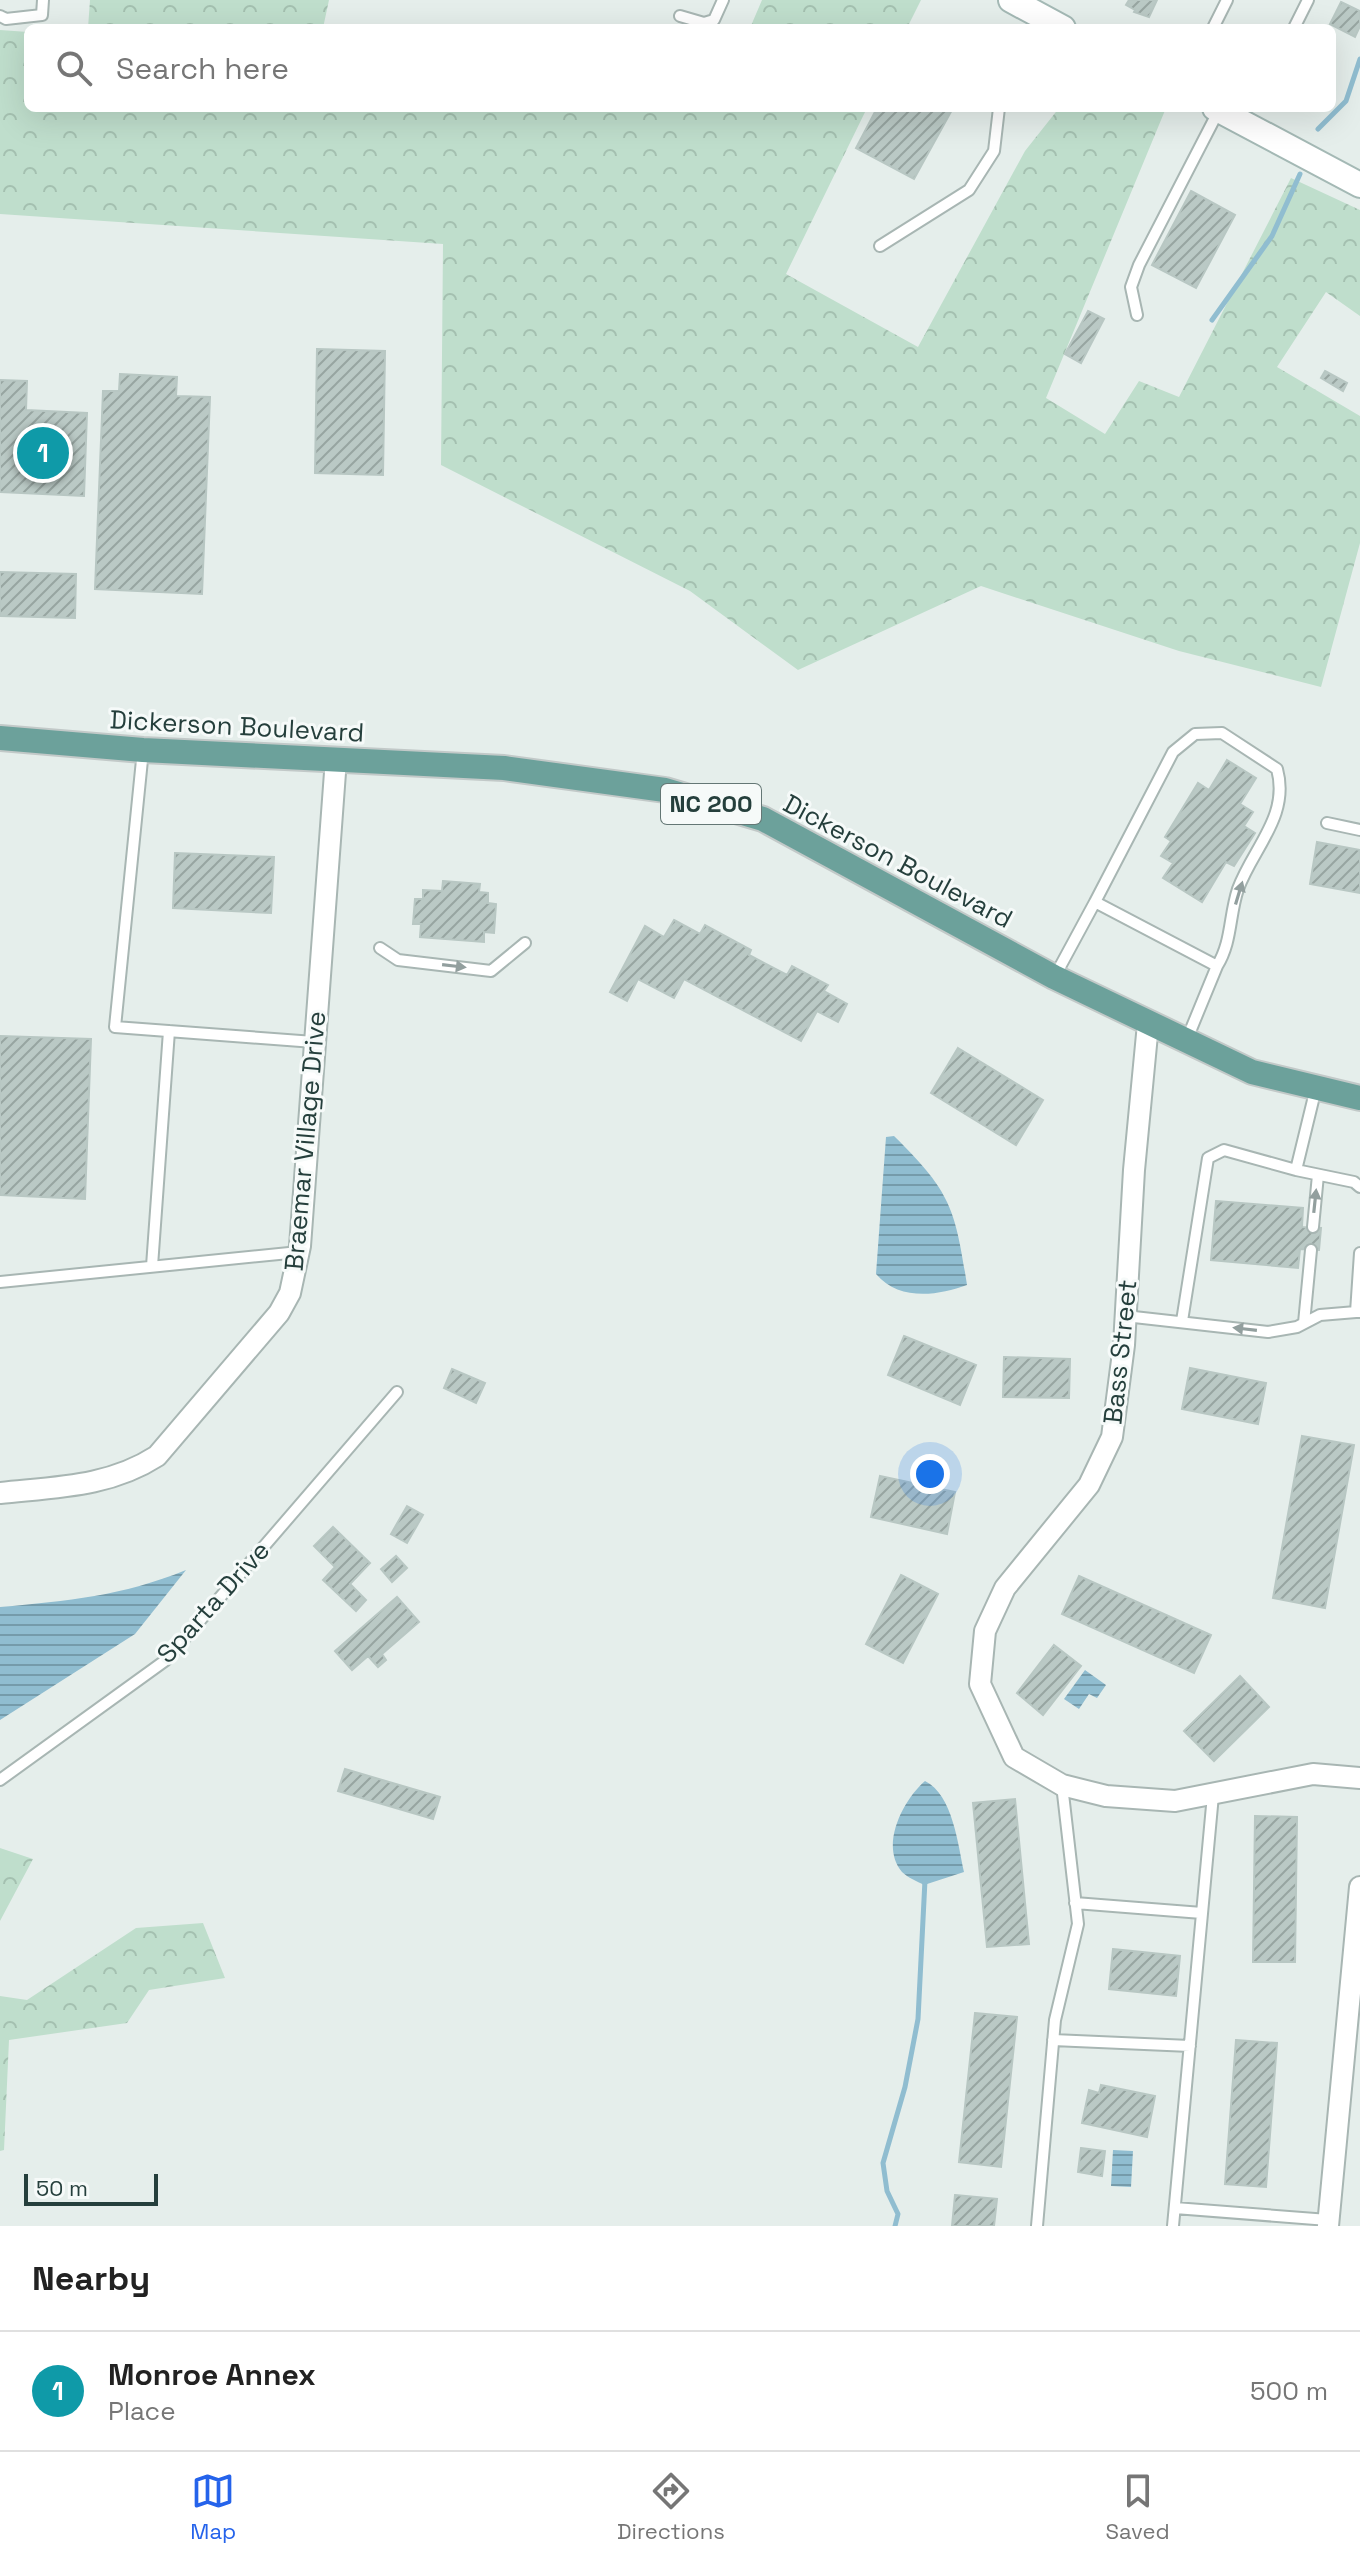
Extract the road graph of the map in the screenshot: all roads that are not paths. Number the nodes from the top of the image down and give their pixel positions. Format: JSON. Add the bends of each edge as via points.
{"nodes":[{"id":1,"x":43,"y":0,"type":"edge"},
{"id":2,"x":723,"y":0,"type":"edge"},
{"id":3,"x":1011,"y":0,"type":"edge"},
{"id":4,"x":1227,"y":0,"type":"edge"},
{"id":5,"x":1308,"y":0,"type":"edge"},
{"id":6,"x":0,"y":16,"type":"edge"},
{"id":7,"x":680,"y":16,"type":"dead end"},
{"id":8,"x":1047,"y":24,"type":"edge"},
{"id":9,"x":1215,"y":24,"type":"edge"},
{"id":10,"x":1296,"y":24,"type":"edge"},
{"id":11,"x":999,"y":112,"type":"edge"},
{"id":12,"x":1216,"y":112,"type":"edge"},
{"id":13,"x":1223,"y":112,"type":"edge"},
{"id":14,"x":1360,"y":185,"type":"edge"},
{"id":15,"x":880,"y":246,"type":"dead end"},
{"id":16,"x":1137,"y":315,"type":"dead end"},
{"id":17,"x":0,"y":738,"type":"edge"},
{"id":18,"x":143,"y":750,"type":"junction"},
{"id":19,"x":336,"y":759,"type":"junction"},
{"id":20,"x":1327,"y":823,"type":"dead end"},
{"id":21,"x":1360,"y":830,"type":"edge"},
{"id":22,"x":1095,"y":902,"type":"junction"},
{"id":23,"x":525,"y":943,"type":"dead end"},
{"id":24,"x":380,"y":948,"type":"dead end"},
{"id":25,"x":1217,"y":966,"type":"junction"},
{"id":26,"x":1054,"y":977,"type":"junction"},
{"id":27,"x":1148,"y":1024,"type":"junction"},
{"id":28,"x":169,"y":1031,"type":"junction"},
{"id":29,"x":1186,"y":1041,"type":"junction"},
{"id":30,"x":314,"y":1042,"type":"junction"},
{"id":31,"x":1316,"y":1088,"type":"junction"},
{"id":32,"x":1360,"y":1098,"type":"edge"},
{"id":33,"x":1296,"y":1170,"type":"junction"},
{"id":34,"x":1318,"y":1175,"type":"junction"},
{"id":35,"x":1360,"y":1187,"type":"edge"},
{"id":36,"x":1313,"y":1227,"type":"dead end"},
{"id":37,"x":1311,"y":1250,"type":"dead end"},
{"id":38,"x":299,"y":1252,"type":"junction"},
{"id":39,"x":1360,"y":1253,"type":"edge"},
{"id":40,"x":152,"y":1266,"type":"junction"},
{"id":41,"x":0,"y":1282,"type":"edge"},
{"id":42,"x":1358,"y":1312,"type":"edge"},
{"id":43,"x":1125,"y":1316,"type":"junction"},
{"id":44,"x":1182,"y":1321,"type":"junction"},
{"id":45,"x":1304,"y":1323,"type":"junction"},
{"id":46,"x":397,"y":1392,"type":"dead end"},
{"id":47,"x":0,"y":1493,"type":"edge"},
{"id":48,"x":1360,"y":1778,"type":"edge"},
{"id":49,"x":0,"y":1780,"type":"edge"},
{"id":50,"x":1062,"y":1785,"type":"junction"},
{"id":51,"x":1213,"y":1795,"type":"junction"},
{"id":52,"x":1360,"y":1887,"type":"edge"},
{"id":53,"x":1075,"y":1903,"type":"junction"},
{"id":54,"x":1202,"y":1913,"type":"junction"},
{"id":55,"x":1053,"y":2040,"type":"junction"},
{"id":56,"x":1190,"y":2046,"type":"junction"},
{"id":57,"x":1351,"y":2049,"type":"edge"},
{"id":58,"x":1175,"y":2208,"type":"junction"},
{"id":59,"x":1328,"y":2223,"type":"edge"},
{"id":60,"x":1037,"y":2226,"type":"edge"},
{"id":61,"x":1173,"y":2226,"type":"edge"}],
"edges":[{"from":1,"to":6,"type":"lane","via":[[42,15]]},
{"from":2,"to":7,"type":"lane","via":[[714,20],[704,23]]},
{"from":3,"to":8,"type":"street"},
{"from":4,"to":9,"type":"lane"},
{"from":5,"to":10,"type":"lane"},
{"from":11,"to":15,"type":"lane","via":[[994,151],[969,190]]},
{"from":12,"to":16,"type":"lane","via":[[1139,265],[1131,287]]},
{"from":13,"to":14,"type":"street"},
{"from":17,"to":18,"type":"main road","name":"Dickerson Boulevard","number":"NC 200"},
{"from":18,"to":19,"type":"main road","name":"Dickerson Boulevard","number":"NC 200"},
{"from":18,"to":28,"type":"lane","via":[[115,1027]]},
{"from":19,"to":26,"type":"main road","name":"Dickerson Boulevard","number":"NC 200","via":[[504,768],[665,790],[763,819]]},
{"from":19,"to":30,"type":"street","name":"Braemar Village Drive"},
{"from":20,"to":21,"type":"lane"},
{"from":22,"to":25,"type":"lane"},
{"from":25,"to":22,"type":"lane","one_way":true,"via":[[1228,949],[1238,889],[1282,790],[1277,769],[1222,733],[1195,734],[1173,752]]},
{"from":22,"to":26,"type":"lane"},
{"from":24,"to":23,"type":"lane","one_way":true,"via":[[398,960],[491,971]]},
{"from":25,"to":29,"type":"lane"},
{"from":26,"to":27,"type":"main road","name":"Dickerson Boulevard","number":"NC 200"},
{"from":27,"to":29,"type":"main road","name":"Dickerson Boulevard","number":"NC 200"},
{"from":27,"to":43,"type":"street","name":"Bass Street"},
{"from":28,"to":30,"type":"lane"},
{"from":28,"to":40,"type":"lane"},
{"from":29,"to":31,"type":"main road","name":"Dickerson Boulevard","number":"NC 200","via":[[1252,1072]]},
{"from":30,"to":38,"type":"street","name":"Braemar Village Drive"},
{"from":31,"to":32,"type":"main road","name":"Dickerson Boulevard","number":"NC 200"},
{"from":31,"to":33,"type":"lane"},
{"from":33,"to":34,"type":"lane"},
{"from":33,"to":44,"type":"lane","via":[[1224,1150],[1208,1158]]},
{"from":34,"to":35,"type":"lane"},
{"from":36,"to":34,"type":"lane","one_way":true},
{"from":37,"to":45,"type":"lane"},
{"from":38,"to":40,"type":"lane"},
{"from":38,"to":47,"type":"street","name":"Braemar Village Drive","via":[[290,1293],[279,1313],[157,1456],[94,1483]]},
{"from":39,"to":42,"type":"lane"},
{"from":40,"to":41,"type":"lane"},
{"from":42,"to":45,"type":"lane","via":[[1320,1315]]},
{"from":43,"to":44,"type":"lane"},
{"from":43,"to":50,"type":"street","name":"Bass Street","via":[[1112,1437],[1089,1485],[1005,1588],[985,1631],[980,1684],[997,1724],[1014,1757]]},
{"from":45,"to":44,"type":"lane","one_way":true,"via":[[1268,1332]]},
{"from":46,"to":49,"type":"lane","name":"Sparta Drive","via":[[166,1660]]},
{"from":48,"to":51,"type":"street","name":"Bass Street","via":[[1313,1774]]},
{"from":50,"to":51,"type":"street","name":"Bass Street","via":[[1106,1796],[1175,1801]]},
{"from":50,"to":53,"type":"lane"},
{"from":51,"to":54,"type":"lane"},
{"from":52,"to":57,"type":"street"},
{"from":53,"to":54,"type":"lane"},
{"from":53,"to":55,"type":"lane","via":[[1078,1924]]},
{"from":54,"to":56,"type":"lane"},
{"from":55,"to":56,"type":"lane"},
{"from":55,"to":60,"type":"lane"},
{"from":56,"to":58,"type":"lane"},
{"from":57,"to":59,"type":"street"},
{"from":58,"to":59,"type":"lane"},
{"from":58,"to":61,"type":"lane"}]}
